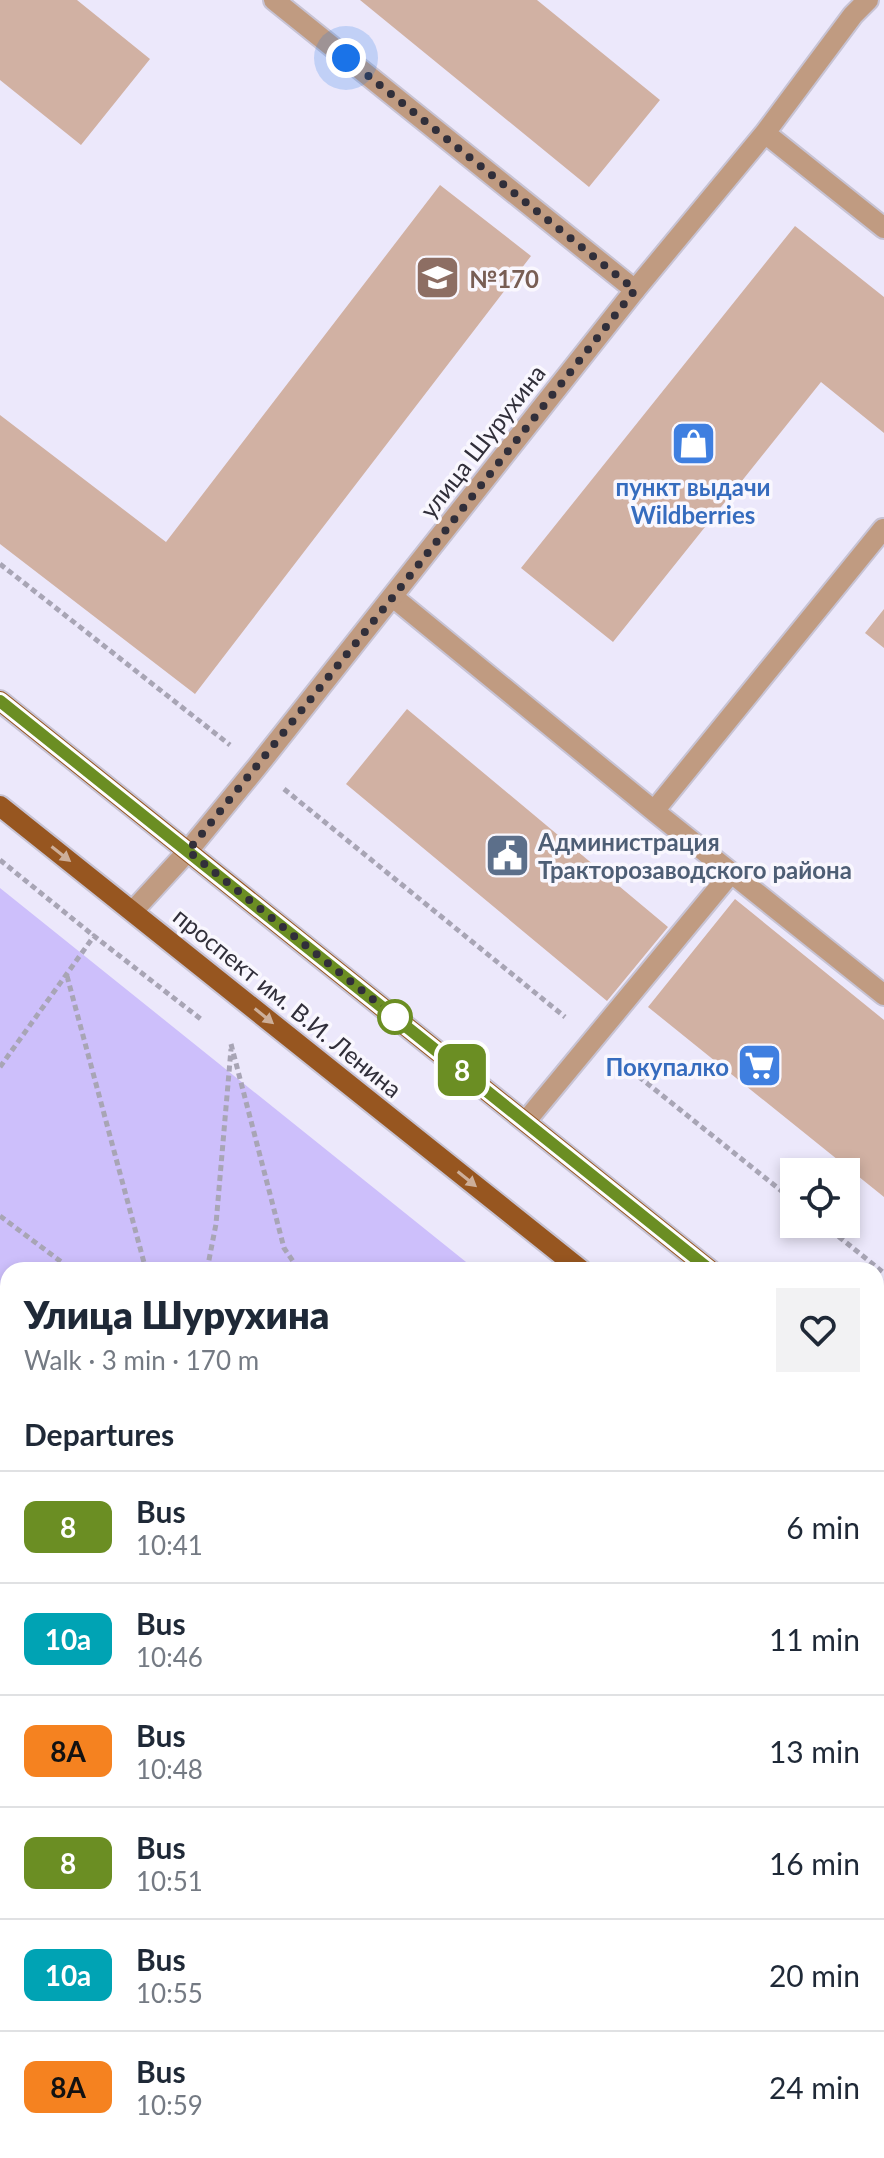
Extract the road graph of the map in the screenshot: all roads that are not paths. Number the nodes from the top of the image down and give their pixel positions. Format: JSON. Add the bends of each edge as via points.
{"nodes":[{"id":1,"x":274,"y":0,"type":"edge"},
{"id":2,"x":868,"y":0,"type":"edge"},
{"id":3,"x":765,"y":133,"type":"junction"},
{"id":4,"x":884,"y":228,"type":"edge"},
{"id":5,"x":635,"y":290,"type":"junction"},
{"id":6,"x":883,"y":529,"type":"edge"},
{"id":7,"x":393,"y":597,"type":"junction"},
{"id":8,"x":0,"y":701,"type":"edge"},
{"id":9,"x":0,"y":806,"type":"edge"},
{"id":10,"x":654,"y":811,"type":"junction"},
{"id":11,"x":188,"y":851,"type":"junction"},
{"id":12,"x":731,"y":873,"type":"junction"},
{"id":13,"x":133,"y":911,"type":"junction"},
{"id":14,"x":884,"y":995,"type":"edge"},
{"id":15,"x":526,"y":1121,"type":"junction"},
{"id":16,"x":571,"y":1262,"type":"edge"},
{"id":17,"x":700,"y":1262,"type":"edge"}],
"edges":[{"from":1,"to":5,"type":"street"},
{"from":2,"to":3,"type":"street","name":"улица Шурухина"},
{"from":3,"to":4,"type":"street"},
{"from":3,"to":5,"type":"street","name":"улица Шурухина"},
{"from":5,"to":7,"type":"street","name":"улица Шурухина"},
{"from":6,"to":10,"type":"street"},
{"from":7,"to":10,"type":"street"},
{"from":7,"to":11,"type":"street","name":"улица Шурухина"},
{"from":8,"to":11,"type":"main road"},
{"from":9,"to":13,"type":"main road","name":"проспект им. В.И. Ленина","one_way":true},
{"from":10,"to":12,"type":"street"},
{"from":11,"to":13,"type":"street","name":"улица Шурухина"},
{"from":11,"to":15,"type":"main road"},
{"from":12,"to":14,"type":"street"},
{"from":12,"to":15,"type":"street"},
{"from":13,"to":16,"type":"main road","name":"проспект им. В.И. Ленина","one_way":true},
{"from":15,"to":17,"type":"main road"}]}
